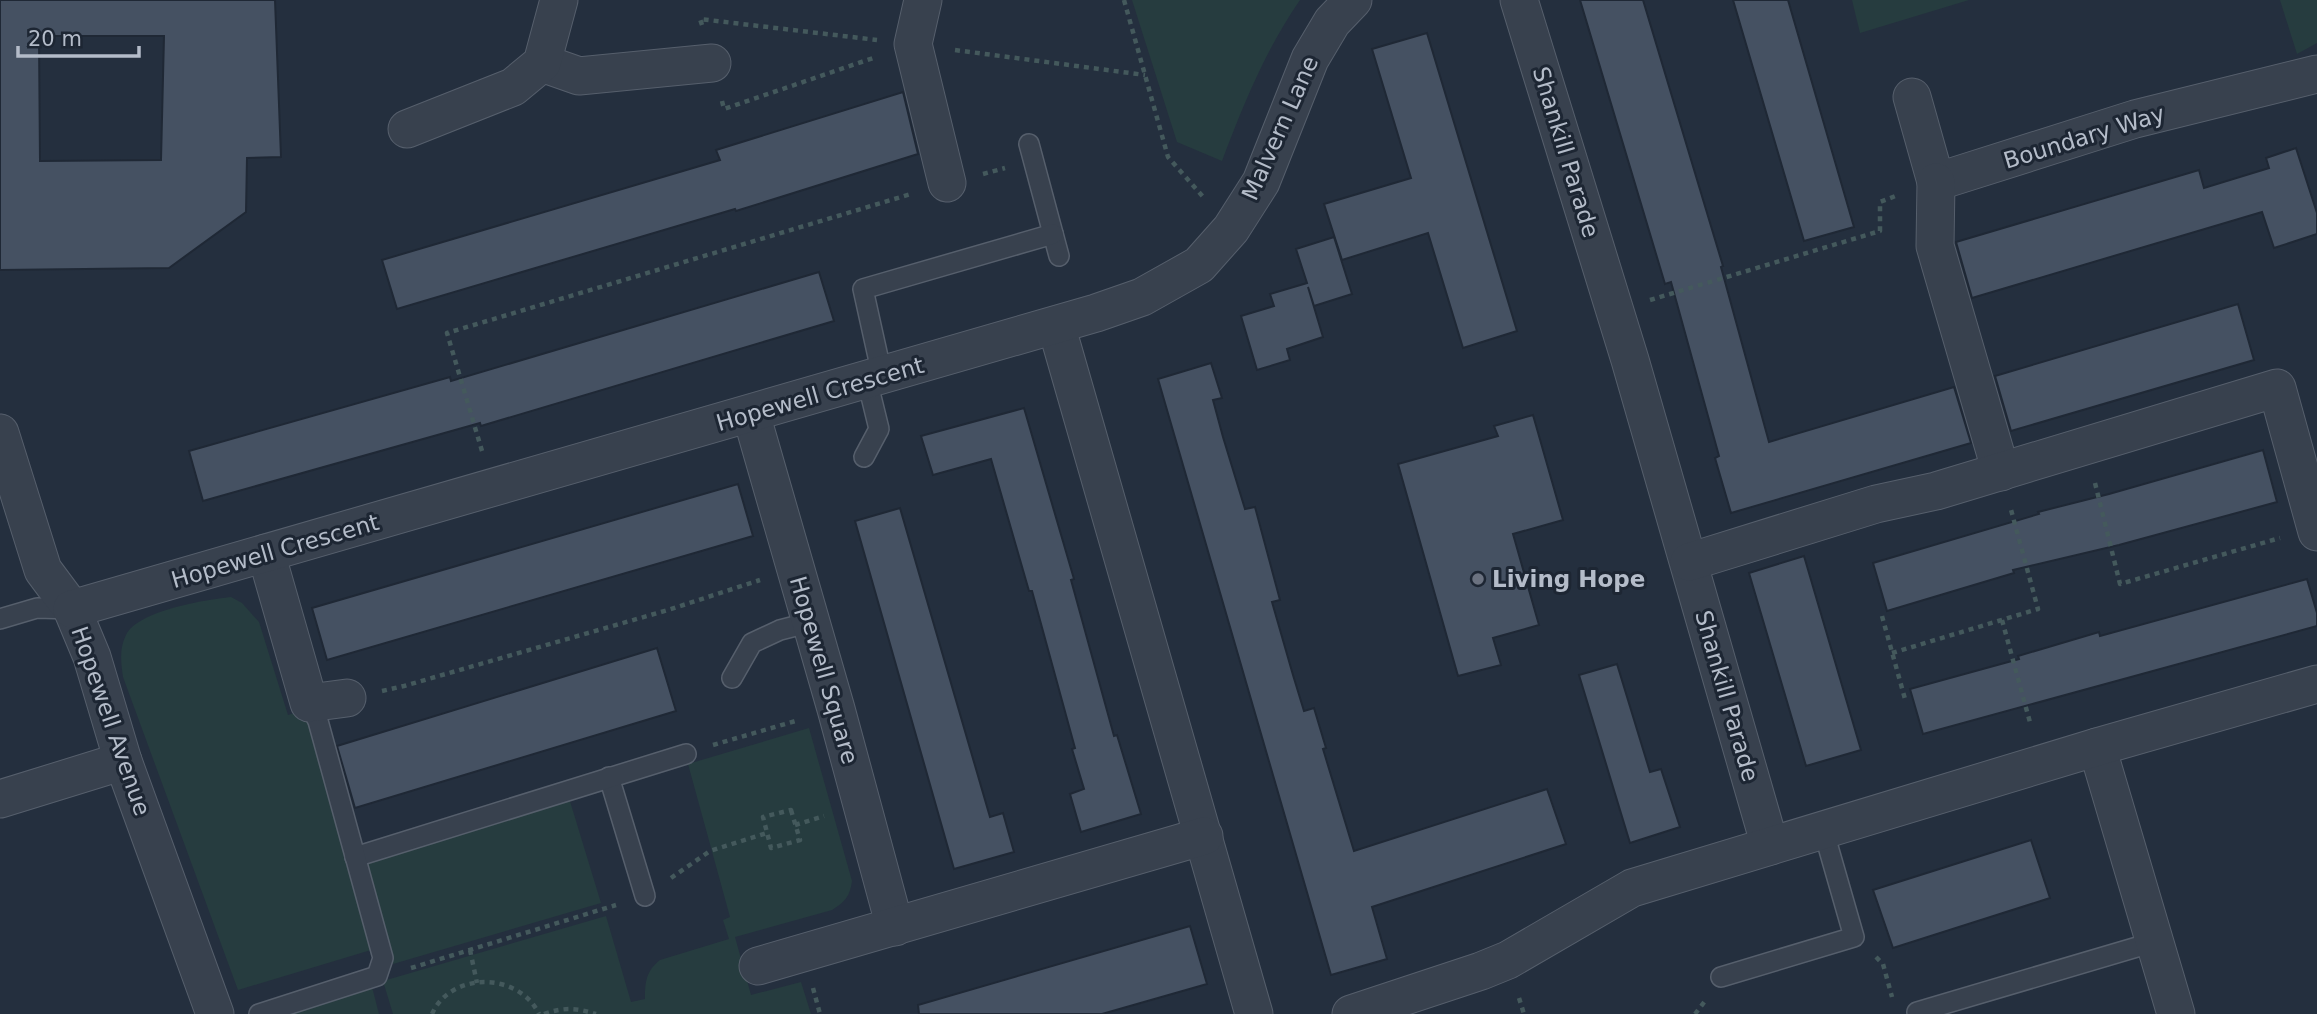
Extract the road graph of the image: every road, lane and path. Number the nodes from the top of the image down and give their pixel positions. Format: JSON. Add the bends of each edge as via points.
{"nodes":[{"id":1,"x":559,"y":0,"type":"edge"},
{"id":2,"x":923,"y":0,"type":"edge"},
{"id":3,"x":1124,"y":0,"type":"edge"},
{"id":4,"x":1353,"y":0,"type":"edge"},
{"id":5,"x":1519,"y":0,"type":"edge"},
{"id":6,"x":913,"y":44,"type":"junction"},
{"id":7,"x":542,"y":63,"type":"junction"},
{"id":8,"x":712,"y":64,"type":"joint"},
{"id":9,"x":2317,"y":74,"type":"edge"},
{"id":10,"x":1912,"y":97,"type":"dead end"},
{"id":11,"x":407,"y":130,"type":"dead end"},
{"id":12,"x":1031,"y":153,"type":"joint"},
{"id":13,"x":1936,"y":182,"type":"junction"},
{"id":14,"x":947,"y":183,"type":"junction"},
{"id":15,"x":1231,"y":229,"type":"junction"},
{"id":16,"x":1053,"y":234,"type":"junction"},
{"id":17,"x":1059,"y":256,"type":"dead end"},
{"id":18,"x":1615,"y":311,"type":"junction"},
{"id":19,"x":1056,"y":324,"type":"junction"},
{"id":20,"x":875,"y":377,"type":"junction"},
{"id":21,"x":751,"y":414,"type":"junction"},
{"id":22,"x":0,"y":433,"type":"edge"},
{"id":23,"x":2085,"y":446,"type":"junction"},
{"id":24,"x":864,"y":457,"type":"dead end"},
{"id":25,"x":2001,"y":472,"type":"junction"},
{"id":26,"x":493,"y":488,"type":"junction"},
{"id":27,"x":2316,"y":530,"type":"edge"},
{"id":28,"x":266,"y":554,"type":"junction"},
{"id":29,"x":1689,"y":562,"type":"junction"},
{"id":30,"x":796,"y":568,"type":"junction"},
{"id":31,"x":72,"y":609,"type":"junction"},
{"id":32,"x":1882,"y":616,"type":"dead end"},
{"id":33,"x":0,"y":619,"type":"edge"},
{"id":34,"x":2002,"y":620,"type":"junction"},
{"id":35,"x":811,"y":622,"type":"junction"},
{"id":36,"x":1892,"y":653,"type":"junction"},
{"id":37,"x":732,"y":678,"type":"dead end"},
{"id":38,"x":2317,"y":684,"type":"edge"},
{"id":39,"x":347,"y":698,"type":"joint"},
{"id":40,"x":1905,"y":699,"type":"dead end"},
{"id":41,"x":309,"y":703,"type":"junction"},
{"id":42,"x":836,"y":709,"type":"junction"},
{"id":43,"x":2097,"y":747,"type":"junction"},
{"id":44,"x":686,"y":754,"type":"joint"},
{"id":45,"x":124,"y":761,"type":"junction"},
{"id":46,"x":2042,"y":764,"type":"junction"},
{"id":47,"x":609,"y":777,"type":"junction"},
{"id":48,"x":0,"y":799,"type":"edge"},
{"id":49,"x":1822,"y":830,"type":"junction"},
{"id":50,"x":767,"y":833,"type":"junction"},
{"id":51,"x":1204,"y":836,"type":"junction"},
{"id":52,"x":1770,"y":846,"type":"junction"},
{"id":53,"x":355,"y":857,"type":"junction"},
{"id":54,"x":645,"y":896,"type":"junction"},
{"id":55,"x":895,"y":927,"type":"junction"},
{"id":56,"x":1854,"y":937,"type":"junction"},
{"id":57,"x":2154,"y":942,"type":"junction"},
{"id":58,"x":470,"y":950,"type":"junction"},
{"id":59,"x":758,"y":966,"type":"dead end"},
{"id":60,"x":377,"y":976,"type":"junction"},
{"id":61,"x":1721,"y":977,"type":"dead end"},
{"id":62,"x":477,"y":983,"type":"junction"},
{"id":63,"x":1917,"y":1012,"type":"joint"},
{"id":64,"x":215,"y":1014,"type":"edge"},
{"id":65,"x":259,"y":1014,"type":"edge"},
{"id":66,"x":432,"y":1014,"type":"edge"},
{"id":67,"x":539,"y":1014,"type":"edge"},
{"id":68,"x":544,"y":1014,"type":"edge"},
{"id":69,"x":596,"y":1014,"type":"edge"},
{"id":70,"x":1254,"y":1014,"type":"edge"},
{"id":71,"x":1351,"y":1014,"type":"edge"},
{"id":72,"x":2176,"y":1014,"type":"edge"}],
"edges":[{"from":1,"to":7,"type":"street"},
{"from":2,"to":6,"type":"street"},
{"from":3,"to":15,"type":"path","via":[[1168,157]]},
{"from":4,"to":15,"type":"street","name":"Malvern Lane","via":[[1332,22],[1310,59],[1261,182]]},
{"from":5,"to":18,"type":"street","name":"Shankill Parade"},
{"from":6,"to":8,"type":"path","via":[[724,109]]},
{"from":6,"to":14,"type":"street"},
{"from":7,"to":8,"type":"street","via":[[579,76]]},
{"from":7,"to":11,"type":"street","via":[[513,87]]},
{"from":9,"to":13,"type":"street","name":"Boundary Way","via":[[2135,119]]},
{"from":10,"to":13,"type":"street"},
{"from":12,"to":14,"type":"path"},
{"from":12,"to":16,"type":"lane"},
{"from":13,"to":18,"type":"path","via":[[1880,202],[1880,231]]},
{"from":13,"to":25,"type":"street","via":[[1935,246]]},
{"from":14,"to":26,"type":"path","via":[[447,333]]},
{"from":15,"to":19,"type":"street","name":"Malvern Lane","via":[[1199,265],[1142,297]]},
{"from":16,"to":17,"type":"lane"},
{"from":16,"to":20,"type":"lane","via":[[863,289]]},
{"from":18,"to":29,"type":"street","name":"Shankill Parade"},
{"from":19,"to":20,"type":"street","name":"Hopewell Crescent"},
{"from":19,"to":51,"type":"street"},
{"from":20,"to":21,"type":"street","name":"Hopewell Crescent"},
{"from":20,"to":24,"type":"lane","via":[[879,429]]},
{"from":21,"to":26,"type":"street","name":"Hopewell Crescent"},
{"from":21,"to":30,"type":"street","name":"Hopewell Square"},
{"from":22,"to":31,"type":"street","name":"Hopewell Avenue","via":[[43,570]]},
{"from":23,"to":25,"type":"street"},
{"from":23,"to":27,"type":"path","via":[[2120,584]]},
{"from":23,"to":27,"type":"street","via":[[2277,388]]},
{"from":25,"to":29,"type":"street","via":[[1876,504]]},
{"from":25,"to":34,"type":"path","via":[[2038,609]]},
{"from":26,"to":28,"type":"street","name":"Hopewell Crescent"},
{"from":28,"to":31,"type":"street","name":"Hopewell Crescent"},
{"from":28,"to":41,"type":"street"},
{"from":29,"to":52,"type":"street","name":"Shankill Parade"},
{"from":30,"to":35,"type":"street","name":"Hopewell Square"},
{"from":30,"to":39,"type":"path","via":[[404,687]]},
{"from":31,"to":33,"type":"lane","via":[[37,608]]},
{"from":31,"to":45,"type":"street","name":"Hopewell Avenue"},
{"from":32,"to":36,"type":"path"},
{"from":34,"to":36,"type":"path"},
{"from":34,"to":46,"type":"path"},
{"from":35,"to":37,"type":"lane","via":[[752,643]]},
{"from":35,"to":42,"type":"street","name":"Hopewell Square"},
{"from":36,"to":40,"type":"path"},
{"from":38,"to":43,"type":"street"},
{"from":39,"to":41,"type":"street"},
{"from":41,"to":53,"type":"lane"},
{"from":42,"to":44,"type":"path"},
{"from":42,"to":55,"type":"street","name":"Hopewell Square"},
{"from":43,"to":46,"type":"street"},
{"from":43,"to":57,"type":"street"},
{"from":44,"to":47,"type":"lane"},
{"from":45,"to":48,"type":"street"},
{"from":45,"to":64,"type":"street","name":"Hopewell Avenue"},
{"from":46,"to":49,"type":"street"},
{"from":47,"to":53,"type":"lane"},
{"from":47,"to":54,"type":"lane"},
{"from":49,"to":52,"type":"street"},
{"from":49,"to":56,"type":"lane"},
{"from":50,"to":50,"type":"path","via":[[771,848],[800,840],[791,810],[763,817]]},
{"from":50,"to":54,"type":"path","via":[[710,851]]},
{"from":51,"to":55,"type":"street"},
{"from":51,"to":70,"type":"street"},
{"from":52,"to":71,"type":"street","via":[[1632,888],[1499,964]]},
{"from":53,"to":60,"type":"lane","via":[[383,958]]},
{"from":54,"to":58,"type":"path"},
{"from":55,"to":59,"type":"street"},
{"from":56,"to":61,"type":"lane"},
{"from":56,"to":63,"type":"path","via":[[1883,964],[1892,997]]},
{"from":57,"to":63,"type":"lane"},
{"from":57,"to":72,"type":"street"},
{"from":58,"to":60,"type":"path"},
{"from":58,"to":62,"type":"path"},
{"from":60,"to":65,"type":"lane"},
{"from":62,"to":66,"type":"path","via":[[449,993]]},
{"from":62,"to":67,"type":"path","via":[[505,984],[522,993]]},
{"from":68,"to":69,"type":"path","via":[[578,1008]]}]}
